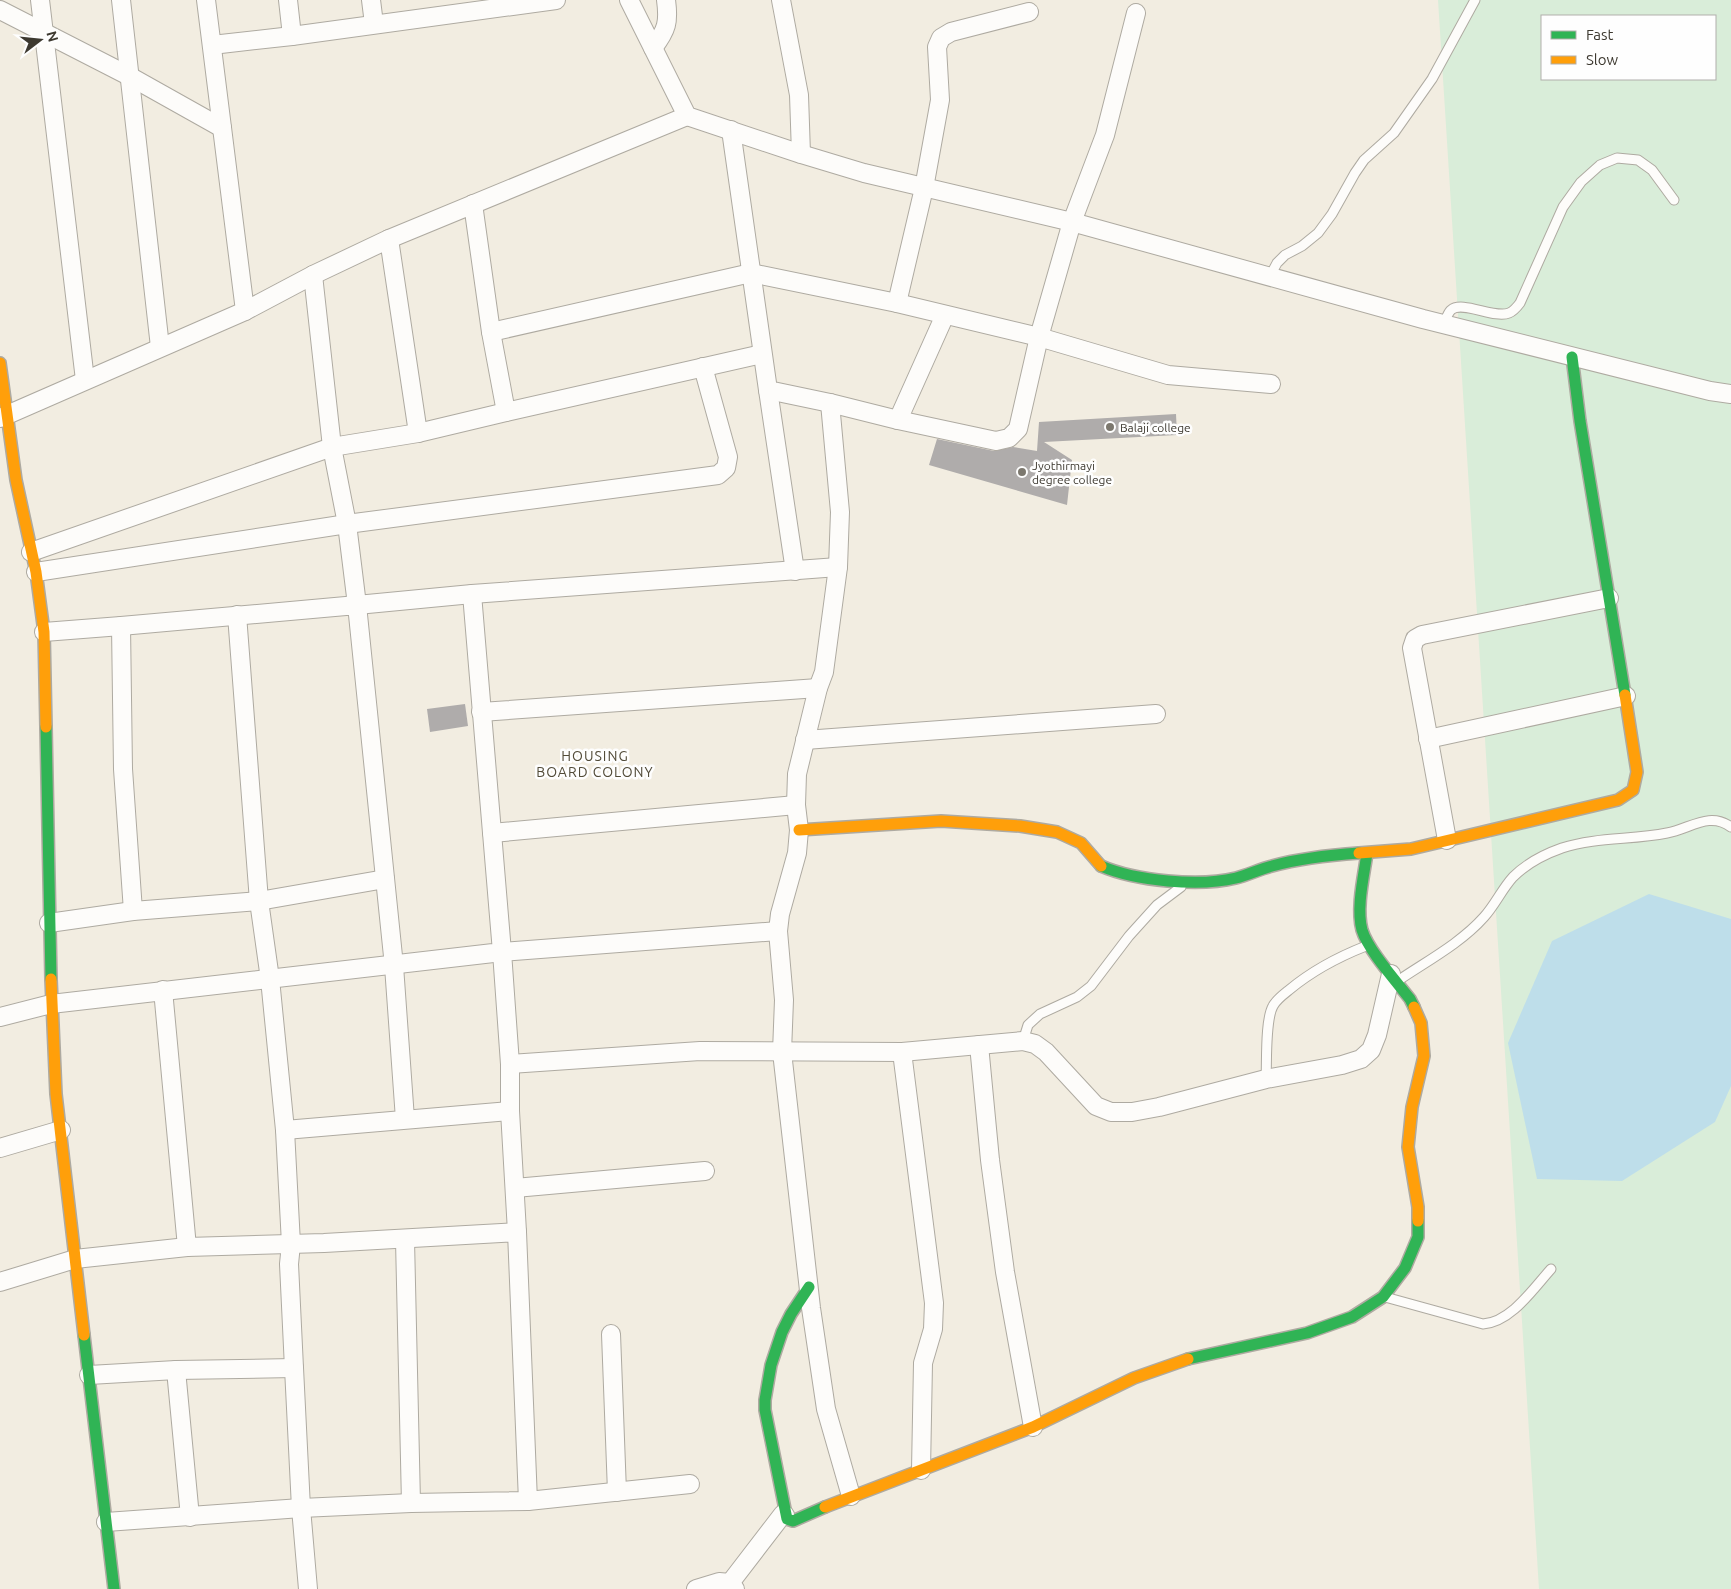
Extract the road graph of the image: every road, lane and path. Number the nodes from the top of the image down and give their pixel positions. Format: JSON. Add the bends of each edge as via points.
{"nodes":[{"id":1,"x":40,"y":0,"type":"edge"},
{"id":2,"x":122,"y":0,"type":"edge"},
{"id":3,"x":206,"y":0,"type":"edge"},
{"id":4,"x":288,"y":0,"type":"edge"},
{"id":5,"x":371,"y":0,"type":"edge"},
{"id":6,"x":556,"y":0,"type":"edge"},
{"id":7,"x":628,"y":0,"type":"edge"},
{"id":8,"x":666,"y":0,"type":"edge"},
{"id":9,"x":781,"y":0,"type":"edge"},
{"id":10,"x":1475,"y":0,"type":"edge"},
{"id":11,"x":0,"y":10,"type":"edge"},
{"id":12,"x":1029,"y":12,"type":"dead end"},
{"id":13,"x":1136,"y":13,"type":"dead end"},
{"id":14,"x":374,"y":24,"type":"junction"},
{"id":15,"x":44,"y":32,"type":"junction"},
{"id":16,"x":292,"y":36,"type":"junction"},
{"id":17,"x":212,"y":45,"type":"junction"},
{"id":18,"x":652,"y":48,"type":"junction"},
{"id":19,"x":131,"y":77,"type":"junction"},
{"id":20,"x":687,"y":116,"type":"junction"},
{"id":21,"x":222,"y":128,"type":"junction"},
{"id":22,"x":731,"y":130,"type":"junction"},
{"id":23,"x":801,"y":154,"type":"junction"},
{"id":24,"x":924,"y":188,"type":"junction"},
{"id":25,"x":1674,"y":200,"type":"dead end"},
{"id":26,"x":473,"y":204,"type":"junction"},
{"id":27,"x":1072,"y":222,"type":"junction"},
{"id":28,"x":389,"y":239,"type":"junction"},
{"id":29,"x":751,"y":273,"type":"junction"},
{"id":30,"x":313,"y":275,"type":"junction"},
{"id":31,"x":1270,"y":276,"type":"junction"},
{"id":32,"x":897,"y":303,"type":"junction"},
{"id":33,"x":245,"y":310,"type":"junction"},
{"id":34,"x":945,"y":315,"type":"junction"},
{"id":35,"x":1444,"y":324,"type":"junction"},
{"id":36,"x":491,"y":332,"type":"junction"},
{"id":37,"x":1039,"y":337,"type":"junction"},
{"id":38,"x":160,"y":347,"type":"junction"},
{"id":39,"x":762,"y":354,"type":"junction"},
{"id":40,"x":1572,"y":356,"type":"junction"},
{"id":41,"x":0,"y":363,"type":"edge"},
{"id":42,"x":703,"y":366,"type":"junction"},
{"id":43,"x":85,"y":380,"type":"junction"},
{"id":44,"x":1271,"y":384,"type":"dead end"},
{"id":45,"x":768,"y":390,"type":"junction"},
{"id":46,"x":1731,"y":394,"type":"edge"},
{"id":47,"x":830,"y":403,"type":"junction"},
{"id":48,"x":506,"y":412,"type":"junction"},
{"id":49,"x":3,"y":416,"type":"edge"},
{"id":50,"x":898,"y":420,"type":"junction"},
{"id":51,"x":418,"y":433,"type":"junction"},
{"id":52,"x":332,"y":447,"type":"junction"},
{"id":53,"x":347,"y":524,"type":"junction"},
{"id":54,"x":31,"y":552,"type":"junction"},
{"id":55,"x":838,"y":567,"type":"junction"},
{"id":56,"x":795,"y":570,"type":"junction"},
{"id":57,"x":36,"y":572,"type":"junction"},
{"id":58,"x":472,"y":594,"type":"junction"},
{"id":59,"x":1609,"y":598,"type":"junction"},
{"id":60,"x":357,"y":605,"type":"junction"},
{"id":61,"x":237,"y":616,"type":"junction"},
{"id":62,"x":122,"y":626,"type":"junction"},
{"id":63,"x":44,"y":632,"type":"junction"},
{"id":64,"x":818,"y":688,"type":"junction"},
{"id":65,"x":1626,"y":696,"type":"junction"},
{"id":66,"x":482,"y":712,"type":"junction"},
{"id":67,"x":1156,"y":714,"type":"dead end"},
{"id":68,"x":1428,"y":739,"type":"junction"},
{"id":69,"x":805,"y":740,"type":"junction"},
{"id":70,"x":796,"y":805,"type":"junction"},
{"id":71,"x":1731,"y":827,"type":"edge"},
{"id":72,"x":799,"y":830,"type":"junction"},
{"id":73,"x":492,"y":833,"type":"junction"},
{"id":74,"x":1447,"y":840,"type":"junction"},
{"id":75,"x":1367,"y":853,"type":"junction"},
{"id":76,"x":386,"y":879,"type":"junction"},
{"id":77,"x":1188,"y":883,"type":"junction"},
{"id":78,"x":259,"y":901,"type":"junction"},
{"id":79,"x":133,"y":911,"type":"junction"},
{"id":80,"x":50,"y":923,"type":"junction"},
{"id":81,"x":778,"y":931,"type":"junction"},
{"id":82,"x":1369,"y":945,"type":"junction"},
{"id":83,"x":502,"y":952,"type":"junction"},
{"id":84,"x":394,"y":966,"type":"junction"},
{"id":85,"x":1393,"y":978,"type":"junction"},
{"id":86,"x":270,"y":979,"type":"junction"},
{"id":87,"x":163,"y":990,"type":"junction"},
{"id":88,"x":51,"y":1004,"type":"junction"},
{"id":89,"x":0,"y":1017,"type":"edge"},
{"id":90,"x":1023,"y":1042,"type":"junction"},
{"id":91,"x":978,"y":1045,"type":"junction"},
{"id":92,"x":782,"y":1052,"type":"junction"},
{"id":93,"x":902,"y":1052,"type":"junction"},
{"id":94,"x":510,"y":1064,"type":"junction"},
{"id":95,"x":1266,"y":1079,"type":"junction"},
{"id":96,"x":510,"y":1111,"type":"junction"},
{"id":97,"x":404,"y":1119,"type":"junction"},
{"id":98,"x":60,"y":1130,"type":"junction"},
{"id":99,"x":285,"y":1130,"type":"junction"},
{"id":100,"x":0,"y":1148,"type":"edge"},
{"id":101,"x":705,"y":1171,"type":"dead end"},
{"id":102,"x":515,"y":1188,"type":"junction"},
{"id":103,"x":517,"y":1232,"type":"junction"},
{"id":104,"x":405,"y":1240,"type":"junction"},
{"id":105,"x":291,"y":1244,"type":"junction"},
{"id":106,"x":187,"y":1246,"type":"junction"},
{"id":107,"x":75,"y":1259,"type":"junction"},
{"id":108,"x":1551,"y":1269,"type":"dead end"},
{"id":109,"x":0,"y":1282,"type":"edge"},
{"id":110,"x":809,"y":1287,"type":"junction"},
{"id":111,"x":1382,"y":1296,"type":"junction"},
{"id":112,"x":611,"y":1334,"type":"dead end"},
{"id":113,"x":294,"y":1368,"type":"junction"},
{"id":114,"x":176,"y":1370,"type":"junction"},
{"id":115,"x":89,"y":1375,"type":"junction"},
{"id":116,"x":1033,"y":1427,"type":"junction"},
{"id":117,"x":921,"y":1470,"type":"junction"},
{"id":118,"x":690,"y":1484,"type":"dead end"},
{"id":119,"x":617,"y":1492,"type":"junction"},
{"id":120,"x":851,"y":1496,"type":"junction"},
{"id":121,"x":528,"y":1501,"type":"junction"},
{"id":122,"x":411,"y":1503,"type":"junction"},
{"id":123,"x":301,"y":1508,"type":"junction"},
{"id":124,"x":784,"y":1515,"type":"junction"},
{"id":125,"x":190,"y":1517,"type":"junction"},
{"id":126,"x":106,"y":1522,"type":"junction"},
{"id":127,"x":732,"y":1586,"type":"edge"},
{"id":128,"x":114,"y":1589,"type":"edge"},
{"id":129,"x":308,"y":1589,"type":"edge"},
{"id":130,"x":696,"y":1589,"type":"edge"}],
"edges":[{"from":1,"to":15,"type":"street"},
{"from":2,"to":19,"type":"street"},
{"from":3,"to":17,"type":"street"},
{"from":4,"to":16,"type":"street"},
{"from":5,"to":14,"type":"street"},
{"from":6,"to":14,"type":"street"},
{"from":7,"to":18,"type":"street"},
{"from":8,"to":18,"type":"street","via":[[667,26]]},
{"from":9,"to":23,"type":"street","via":[[799,95]]},
{"from":10,"to":31,"type":"lane","via":[[1432,79],[1394,133],[1364,160],[1318,234],[1285,255]]},
{"from":11,"to":15,"type":"street"},
{"from":12,"to":24,"type":"street","via":[[951,32],[941,38],[937,47],[940,100]]},
{"from":13,"to":27,"type":"street","via":[[1105,135]]},
{"from":14,"to":16,"type":"street"},
{"from":15,"to":19,"type":"street"},
{"from":15,"to":43,"type":"street"},
{"from":16,"to":17,"type":"street"},
{"from":17,"to":21,"type":"street"},
{"from":18,"to":20,"type":"street"},
{"from":19,"to":21,"type":"street"},
{"from":19,"to":38,"type":"street"},
{"from":20,"to":22,"type":"street"},
{"from":20,"to":26,"type":"street"},
{"from":21,"to":33,"type":"street"},
{"from":22,"to":23,"type":"street"},
{"from":22,"to":29,"type":"street"},
{"from":23,"to":24,"type":"street"},
{"from":24,"to":27,"type":"street"},
{"from":24,"to":32,"type":"street"},
{"from":25,"to":35,"type":"lane","via":[[1654,173],[1638,160],[1617,158],[1600,165],[1581,182],[1563,207],[1515,310],[1502,315],[1453,308]]},
{"from":26,"to":28,"type":"street"},
{"from":26,"to":36,"type":"street"},
{"from":27,"to":31,"type":"street"},
{"from":27,"to":37,"type":"street"},
{"from":28,"to":30,"type":"street"},
{"from":28,"to":51,"type":"street"},
{"from":29,"to":32,"type":"street"},
{"from":29,"to":36,"type":"street"},
{"from":29,"to":39,"type":"street"},
{"from":30,"to":33,"type":"street"},
{"from":30,"to":52,"type":"street"},
{"from":31,"to":35,"type":"street"},
{"from":32,"to":34,"type":"street"},
{"from":33,"to":38,"type":"street"},
{"from":34,"to":37,"type":"street"},
{"from":34,"to":50,"type":"street"},
{"from":35,"to":40,"type":"street"},
{"from":36,"to":48,"type":"street"},
{"from":37,"to":44,"type":"street","via":[[1168,375]]},
{"from":37,"to":50,"type":"street","via":[[1018,429],[1009,438],[996,441]]},
{"from":38,"to":43,"type":"street"},
{"from":39,"to":42,"type":"street"},
{"from":39,"to":45,"type":"street"},
{"from":40,"to":46,"type":"street","via":[[1710,392]]},
{"from":40,"to":59,"type":"street"},
{"from":41,"to":49,"type":"street"},
{"from":42,"to":48,"type":"street"},
{"from":42,"to":53,"type":"street","via":[[728,457],[726,468],[718,475]]},
{"from":43,"to":49,"type":"street"},
{"from":45,"to":47,"type":"street"},
{"from":45,"to":56,"type":"street"},
{"from":47,"to":50,"type":"street"},
{"from":47,"to":55,"type":"street","via":[[840,512]]},
{"from":48,"to":51,"type":"street"},
{"from":49,"to":54,"type":"street"},
{"from":51,"to":52,"type":"street"},
{"from":52,"to":53,"type":"street"},
{"from":52,"to":54,"type":"street"},
{"from":53,"to":57,"type":"street"},
{"from":53,"to":60,"type":"street"},
{"from":54,"to":57,"type":"street"},
{"from":55,"to":56,"type":"street"},
{"from":55,"to":64,"type":"street","via":[[824,672]]},
{"from":56,"to":58,"type":"street"},
{"from":57,"to":63,"type":"street"},
{"from":58,"to":60,"type":"street"},
{"from":58,"to":66,"type":"street"},
{"from":59,"to":65,"type":"street"},
{"from":59,"to":68,"type":"street","via":[[1415,639],[1412,648]]},
{"from":60,"to":61,"type":"street"},
{"from":60,"to":76,"type":"street"},
{"from":61,"to":62,"type":"street"},
{"from":61,"to":78,"type":"street"},
{"from":62,"to":63,"type":"street"},
{"from":62,"to":79,"type":"street","via":[[123,769]]},
{"from":63,"to":80,"type":"street"},
{"from":64,"to":66,"type":"street"},
{"from":64,"to":69,"type":"street"},
{"from":65,"to":68,"type":"street"},
{"from":65,"to":74,"type":"street","via":[[1637,772],[1633,790],[1618,800]]},
{"from":66,"to":73,"type":"street"},
{"from":67,"to":69,"type":"street"},
{"from":68,"to":74,"type":"street"},
{"from":69,"to":70,"type":"street","via":[[797,774]]},
{"from":70,"to":72,"type":"street"},
{"from":70,"to":73,"type":"street"},
{"from":71,"to":85,"type":"lane","via":[[1713,819],[1650,837],[1595,840],[1539,858],[1514,877],[1484,917],[1461,939]]},
{"from":72,"to":77,"type":"street","via":[[941,821],[1020,826],[1057,832],[1081,843],[1100,865],[1118,873]]},
{"from":72,"to":81,"type":"street","via":[[797,853]]},
{"from":73,"to":83,"type":"street"},
{"from":74,"to":75,"type":"street","via":[[1411,849]]},
{"from":75,"to":77,"type":"street","via":[[1304,860],[1236,878]]},
{"from":75,"to":82,"type":"street","via":[[1360,914],[1362,930]]},
{"from":76,"to":78,"type":"street"},
{"from":76,"to":84,"type":"street"},
{"from":77,"to":90,"type":"lane","via":[[1157,905],[1091,986],[1077,997],[1040,1014],[1028,1025]]},
{"from":78,"to":79,"type":"street"},
{"from":78,"to":86,"type":"street"},
{"from":79,"to":80,"type":"street"},
{"from":80,"to":88,"type":"street"},
{"from":81,"to":83,"type":"street"},
{"from":81,"to":92,"type":"street","via":[[784,1000]]},
{"from":82,"to":85,"type":"street"},
{"from":82,"to":95,"type":"lane","via":[[1340,956],[1306,975],[1273,1006]]},
{"from":83,"to":84,"type":"street"},
{"from":83,"to":94,"type":"street"},
{"from":84,"to":86,"type":"street"},
{"from":84,"to":97,"type":"street"},
{"from":85,"to":95,"type":"street","via":[[1377,1035],[1371,1050],[1361,1059],[1342,1066]]},
{"from":85,"to":111,"type":"street","via":[[1410,999],[1422,1032],[1424,1056],[1412,1107],[1408,1147],[1418,1207],[1418,1237],[1405,1268]]},
{"from":86,"to":87,"type":"street"},
{"from":86,"to":99,"type":"street"},
{"from":87,"to":88,"type":"street"},
{"from":87,"to":106,"type":"street"},
{"from":88,"to":89,"type":"street"},
{"from":88,"to":98,"type":"street"},
{"from":90,"to":91,"type":"street"},
{"from":90,"to":95,"type":"street","via":[[1035,1044],[1046,1052],[1096,1106],[1111,1112],[1159,1108]]},
{"from":91,"to":93,"type":"street"},
{"from":91,"to":116,"type":"street","via":[[1005,1272]]},
{"from":92,"to":93,"type":"street"},
{"from":92,"to":94,"type":"street","via":[[700,1051]]},
{"from":92,"to":110,"type":"street"},
{"from":93,"to":117,"type":"street","via":[[934,1303],[933,1329],[923,1363]]},
{"from":94,"to":96,"type":"street"},
{"from":96,"to":97,"type":"street"},
{"from":96,"to":102,"type":"street"},
{"from":97,"to":99,"type":"street"},
{"from":98,"to":100,"type":"street"},
{"from":98,"to":107,"type":"street"},
{"from":99,"to":105,"type":"street"},
{"from":101,"to":102,"type":"street"},
{"from":102,"to":103,"type":"street"},
{"from":103,"to":104,"type":"street"},
{"from":103,"to":121,"type":"street"},
{"from":104,"to":105,"type":"street"},
{"from":104,"to":122,"type":"street"},
{"from":105,"to":106,"type":"street"},
{"from":105,"to":113,"type":"street"},
{"from":106,"to":107,"type":"street"},
{"from":107,"to":109,"type":"street"},
{"from":107,"to":115,"type":"street"},
{"from":108,"to":111,"type":"lane","via":[[1511,1313],[1493,1323],[1483,1324]]},
{"from":110,"to":120,"type":"street","via":[[826,1408]]},
{"from":110,"to":124,"type":"street","via":[[785,1324],[774,1355],[765,1399]]},
{"from":111,"to":116,"type":"street","via":[[1352,1317],[1307,1333],[1186,1359],[1134,1378]]},
{"from":112,"to":119,"type":"street"},
{"from":113,"to":114,"type":"street"},
{"from":113,"to":123,"type":"street"},
{"from":114,"to":115,"type":"street"},
{"from":114,"to":125,"type":"street"},
{"from":115,"to":126,"type":"street"},
{"from":116,"to":117,"type":"street"},
{"from":117,"to":120,"type":"street"},
{"from":118,"to":119,"type":"street"},
{"from":119,"to":121,"type":"street"},
{"from":120,"to":124,"type":"street","via":[[793,1521]]},
{"from":121,"to":122,"type":"street"},
{"from":122,"to":123,"type":"street"},
{"from":123,"to":125,"type":"street"},
{"from":123,"to":129,"type":"street"},
{"from":124,"to":127,"type":"street"},
{"from":125,"to":126,"type":"street"},
{"from":126,"to":128,"type":"street"},
{"from":127,"to":130,"type":"street","via":[[719,1582]]}]}
